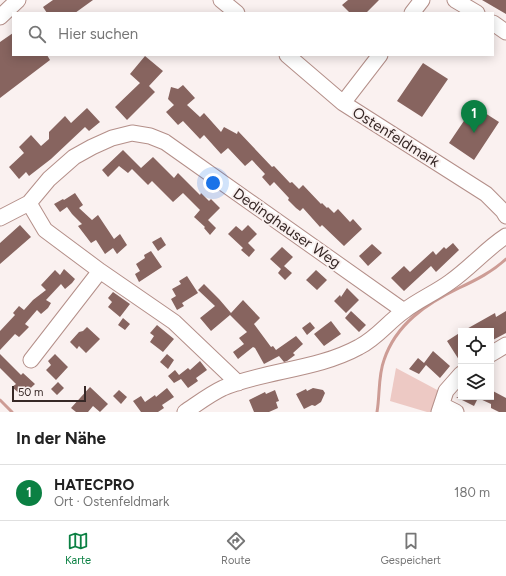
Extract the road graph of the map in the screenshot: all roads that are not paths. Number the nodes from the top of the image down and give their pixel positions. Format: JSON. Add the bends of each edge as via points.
{"nodes":[{"id":1,"x":18,"y":0,"type":"edge"},
{"id":2,"x":221,"y":0,"type":"edge"},
{"id":3,"x":422,"y":0,"type":"edge"},
{"id":4,"x":455,"y":0,"type":"edge"},
{"id":5,"x":236,"y":12,"type":"edge"},
{"id":6,"x":413,"y":12,"type":"edge"},
{"id":7,"x":475,"y":12,"type":"edge"},
{"id":8,"x":0,"y":17,"type":"edge"},
{"id":9,"x":494,"y":24,"type":"edge"},
{"id":10,"x":506,"y":32,"type":"edge"},
{"id":11,"x":288,"y":56,"type":"edge"},
{"id":12,"x":379,"y":56,"type":"edge"},
{"id":13,"x":343,"y":103,"type":"junction"},
{"id":14,"x":29,"y":203,"type":"junction"},
{"id":15,"x":506,"y":216,"type":"edge"},
{"id":16,"x":0,"y":218,"type":"edge"},
{"id":17,"x":506,"y":236,"type":"edge"},
{"id":18,"x":100,"y":271,"type":"junction"},
{"id":19,"x":404,"y":311,"type":"junction"},
{"id":20,"x":506,"y":346,"type":"edge"},
{"id":21,"x":494,"y":352,"type":"edge"},
{"id":22,"x":31,"y":360,"type":"dead end"},
{"id":23,"x":458,"y":378,"type":"edge"},
{"id":24,"x":238,"y":383,"type":"junction"},
{"id":25,"x":440,"y":409,"type":"edge"},
{"id":26,"x":185,"y":412,"type":"edge"},
{"id":27,"x":456,"y":412,"type":"edge"}],
"edges":[{"from":1,"to":8,"type":"street"},
{"from":2,"to":5,"type":"street"},
{"from":3,"to":6,"type":"street"},
{"from":4,"to":7,"type":"street"},
{"from":9,"to":10,"type":"street"},
{"from":11,"to":13,"type":"street","name":"Ostenfeldmark"},
{"from":12,"to":13,"type":"street"},
{"from":13,"to":15,"type":"street","name":"Ostenfeldmark","via":[[486,194]]},
{"from":14,"to":16,"type":"street","name":"Dedinghauser Weg"},
{"from":14,"to":18,"type":"street","via":[[45,230]]},
{"from":14,"to":19,"type":"street","name":"Dedinghauser Weg","via":[[49,179],[74,157],[112,138],[132,133],[150,136],[165,142]]},
{"from":17,"to":19,"type":"street","via":[[494,243],[449,283]]},
{"from":18,"to":22,"type":"street"},
{"from":18,"to":24,"type":"street","via":[[174,322]]},
{"from":19,"to":24,"type":"street","via":[[377,336],[343,355]]},
{"from":20,"to":21,"type":"street"},
{"from":23,"to":25,"type":"street","via":[[446,392]]},
{"from":24,"to":26,"type":"street","via":[[222,389]]},
{"from":25,"to":27,"type":"street"}]}
